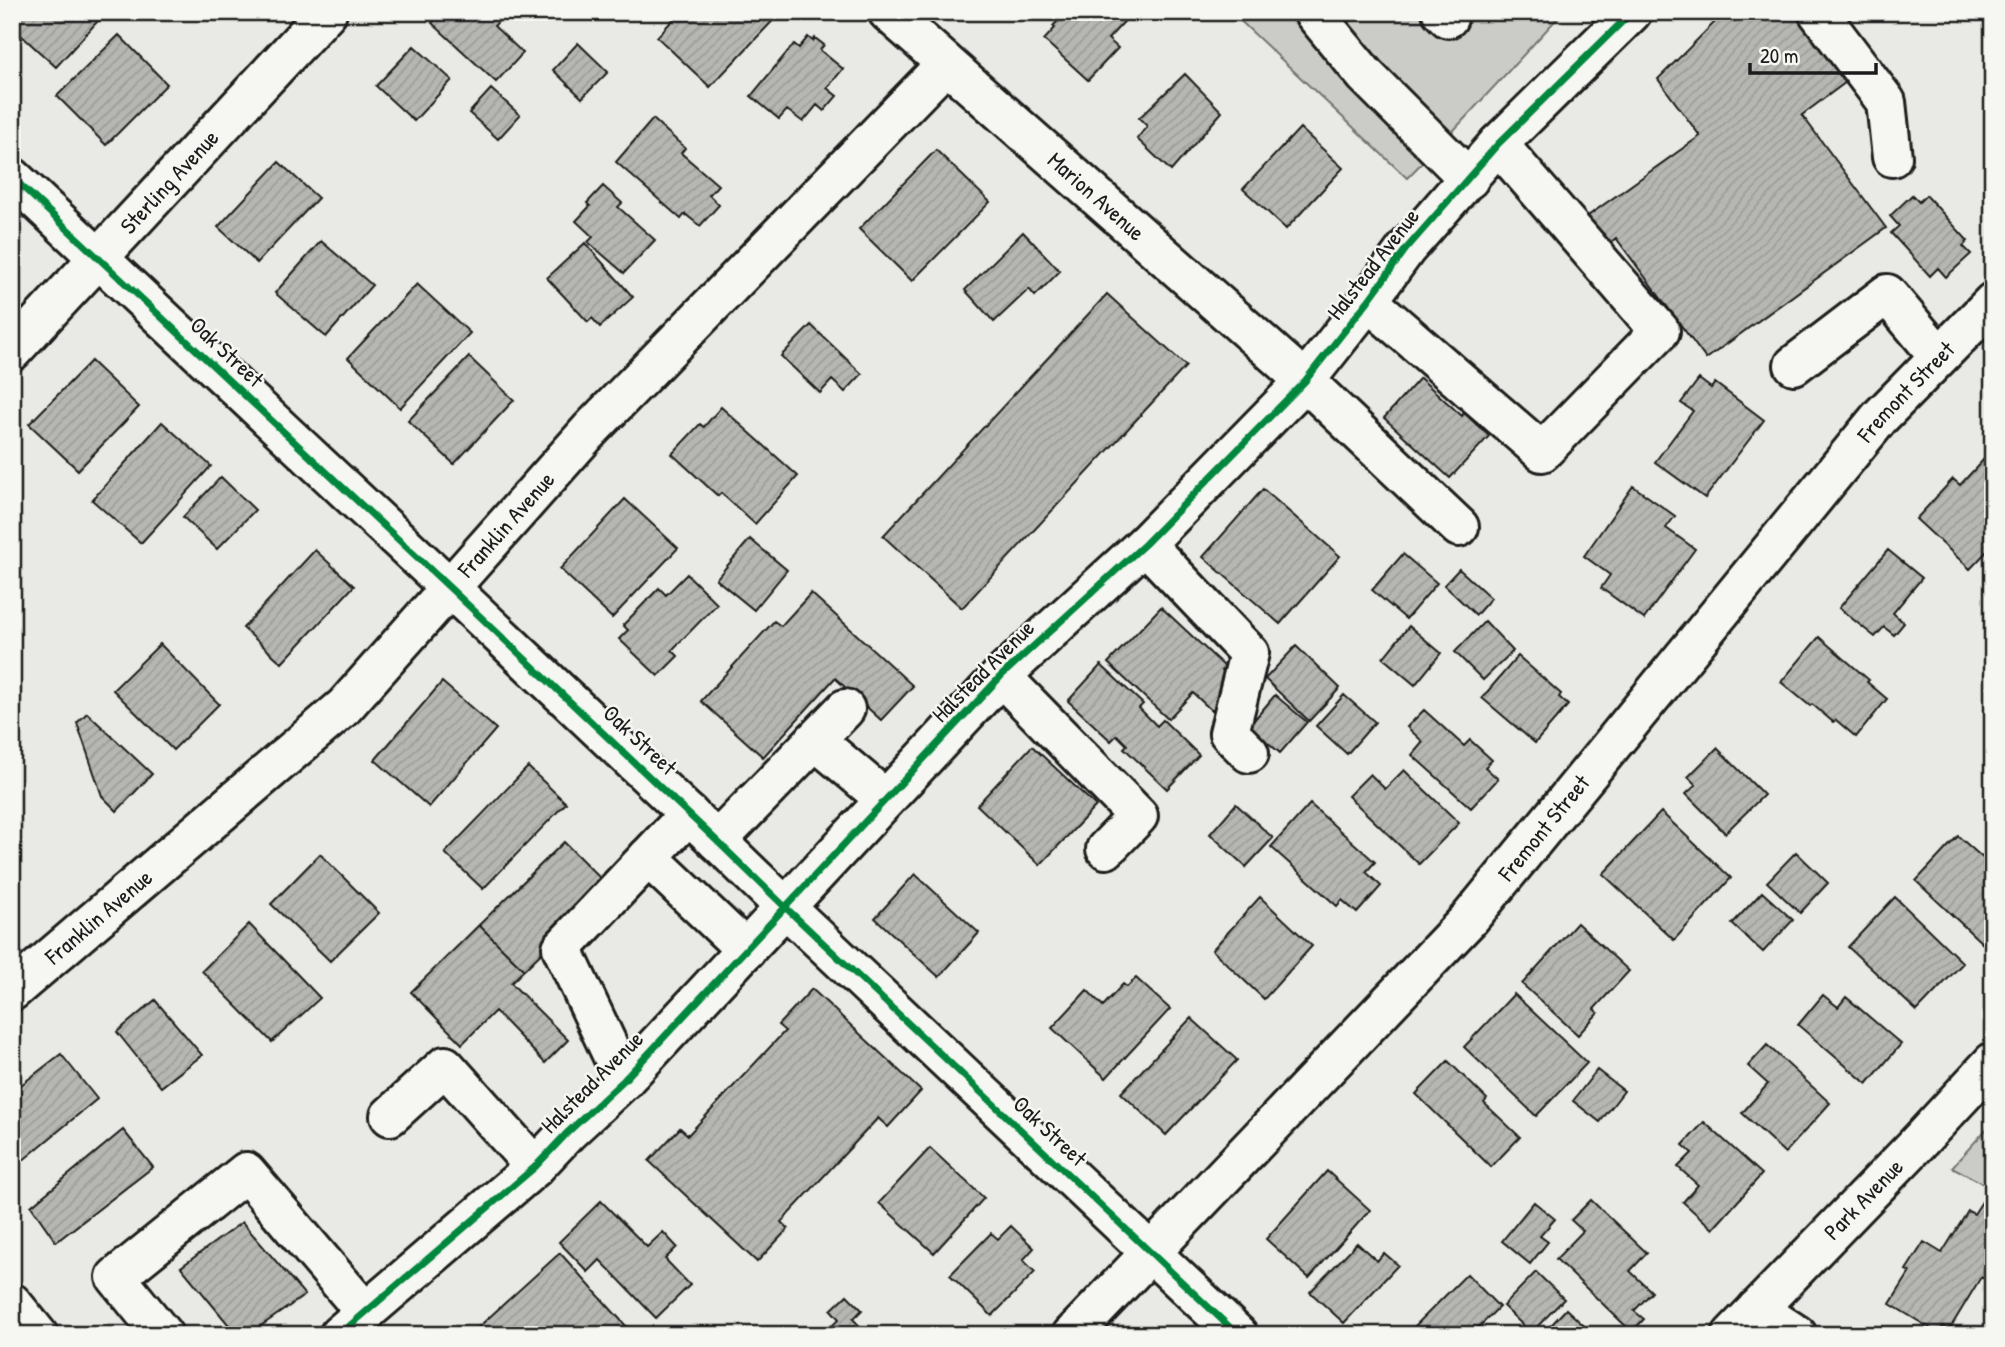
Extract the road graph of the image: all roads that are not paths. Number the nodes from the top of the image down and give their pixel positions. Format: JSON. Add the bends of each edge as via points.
{"nodes":[{"id":1,"x":327,"y":12,"type":"edge"},
{"id":2,"x":888,"y":12,"type":"edge"},
{"id":3,"x":1313,"y":12,"type":"edge"},
{"id":4,"x":1632,"y":12,"type":"edge"},
{"id":5,"x":1818,"y":12,"type":"edge"},
{"id":6,"x":946,"y":64,"type":"junction"},
{"id":7,"x":1498,"y":144,"type":"junction"},
{"id":8,"x":1892,"y":157,"type":"dead end"},
{"id":9,"x":12,"y":177,"type":"edge"},
{"id":10,"x":1469,"y":178,"type":"junction"},
{"id":11,"x":99,"y":258,"type":"junction"},
{"id":12,"x":1368,"y":301,"type":"junction"},
{"id":13,"x":1993,"y":302,"type":"edge"},
{"id":14,"x":12,"y":351,"type":"edge"},
{"id":15,"x":1940,"y":356,"type":"junction"},
{"id":16,"x":1794,"y":365,"type":"dead end"},
{"id":17,"x":1305,"y":381,"type":"junction"},
{"id":18,"x":1459,"y":527,"type":"dead end"},
{"id":19,"x":1145,"y":544,"type":"junction"},
{"id":20,"x":450,"y":587,"type":"junction"},
{"id":21,"x":1001,"y":676,"type":"junction"},
{"id":22,"x":845,"y":709,"type":"dead end"},
{"id":23,"x":815,"y":740,"type":"junction"},
{"id":24,"x":1248,"y":753,"type":"dead end"},
{"id":25,"x":885,"y":799,"type":"junction"},
{"id":26,"x":689,"y":814,"type":"junction"},
{"id":27,"x":717,"y":841,"type":"junction"},
{"id":28,"x":1106,"y":849,"type":"dead end"},
{"id":29,"x":648,"y":858,"type":"junction"},
{"id":30,"x":785,"y":907,"type":"junction"},
{"id":31,"x":746,"y":950,"type":"junction"},
{"id":32,"x":12,"y":992,"type":"edge"},
{"id":33,"x":1993,"y":1062,"type":"edge"},
{"id":34,"x":624,"y":1080,"type":"junction"},
{"id":35,"x":390,"y":1116,"type":"dead end"},
{"id":36,"x":535,"y":1167,"type":"junction"},
{"id":37,"x":1151,"y":1252,"type":"junction"},
{"id":38,"x":12,"y":1303,"type":"edge"},
{"id":39,"x":1744,"y":1322,"type":"edge"},
{"id":40,"x":352,"y":1324,"type":"edge"},
{"id":41,"x":38,"y":1335,"type":"edge"},
{"id":42,"x":163,"y":1335,"type":"edge"},
{"id":43,"x":1072,"y":1335,"type":"edge"},
{"id":44,"x":1238,"y":1335,"type":"edge"},
{"id":45,"x":1797,"y":1335,"type":"edge"}],
"edges":[{"from":1,"to":11,"type":"street","name":"Sterling Avenue"},
{"from":2,"to":6,"type":"street","name":"Marion Avenue"},
{"from":3,"to":10,"type":"street","via":[[1365,75]]},
{"from":4,"to":7,"type":"street","name":"Halstead Avenue"},
{"from":5,"to":8,"type":"street","via":[[1886,102]]},
{"from":6,"to":17,"type":"street","name":"Marion Avenue"},
{"from":6,"to":20,"type":"street","name":"Franklin Avenue","via":[[590,430]]},
{"from":7,"to":10,"type":"street","name":"Halstead Avenue"},
{"from":7,"to":12,"type":"street","via":[[1660,331],[1542,452]]},
{"from":9,"to":11,"type":"street","name":"Oak Street"},
{"from":10,"to":12,"type":"street","name":"Halstead Avenue","via":[[1406,249]]},
{"from":11,"to":14,"type":"street","name":"Sterling Avenue"},
{"from":11,"to":20,"type":"street","name":"Oak Street"},
{"from":12,"to":17,"type":"street","name":"Halstead Avenue"},
{"from":13,"to":15,"type":"street","name":"Fremont Street"},
{"from":15,"to":16,"type":"street","via":[[1887,294]]},
{"from":15,"to":37,"type":"street","name":"Fremont Street","via":[[1880,417],[1470,918]]},
{"from":17,"to":18,"type":"street","name":"Marion Avenue"},
{"from":17,"to":19,"type":"street","name":"Halstead Avenue"},
{"from":19,"to":21,"type":"street","name":"Halstead Avenue"},
{"from":19,"to":24,"type":"street","via":[[1249,653],[1229,733]]},
{"from":20,"to":26,"type":"street","name":"Oak Street"},
{"from":20,"to":32,"type":"street","name":"Franklin Avenue","via":[[344,707]]},
{"from":21,"to":25,"type":"street","name":"Halstead Avenue"},
{"from":21,"to":28,"type":"street","via":[[1138,816]]},
{"from":22,"to":23,"type":"street"},
{"from":23,"to":25,"type":"street"},
{"from":23,"to":27,"type":"street"},
{"from":25,"to":30,"type":"street","name":"Halstead Avenue"},
{"from":26,"to":27,"type":"street","name":"Oak Street"},
{"from":26,"to":29,"type":"street"},
{"from":27,"to":30,"type":"street","name":"Oak Street"},
{"from":29,"to":31,"type":"street"},
{"from":29,"to":34,"type":"street","via":[[562,948]]},
{"from":30,"to":31,"type":"street","name":"Halstead Avenue"},
{"from":30,"to":37,"type":"street","name":"Oak Street"},
{"from":31,"to":34,"type":"street","name":"Halstead Avenue"},
{"from":33,"to":39,"type":"street","name":"Park Avenue"},
{"from":34,"to":36,"type":"street","name":"Halstead Avenue"},
{"from":35,"to":36,"type":"street","via":[[445,1066]]},
{"from":36,"to":40,"type":"street","name":"Halstead Avenue"},
{"from":37,"to":43,"type":"street","name":"Fremont Street"},
{"from":37,"to":44,"type":"street","name":"Oak Street"},
{"from":38,"to":41,"type":"street"},
{"from":39,"to":45,"type":"street"},
{"from":40,"to":42,"type":"street","via":[[246,1172],[116,1277]]}]}
